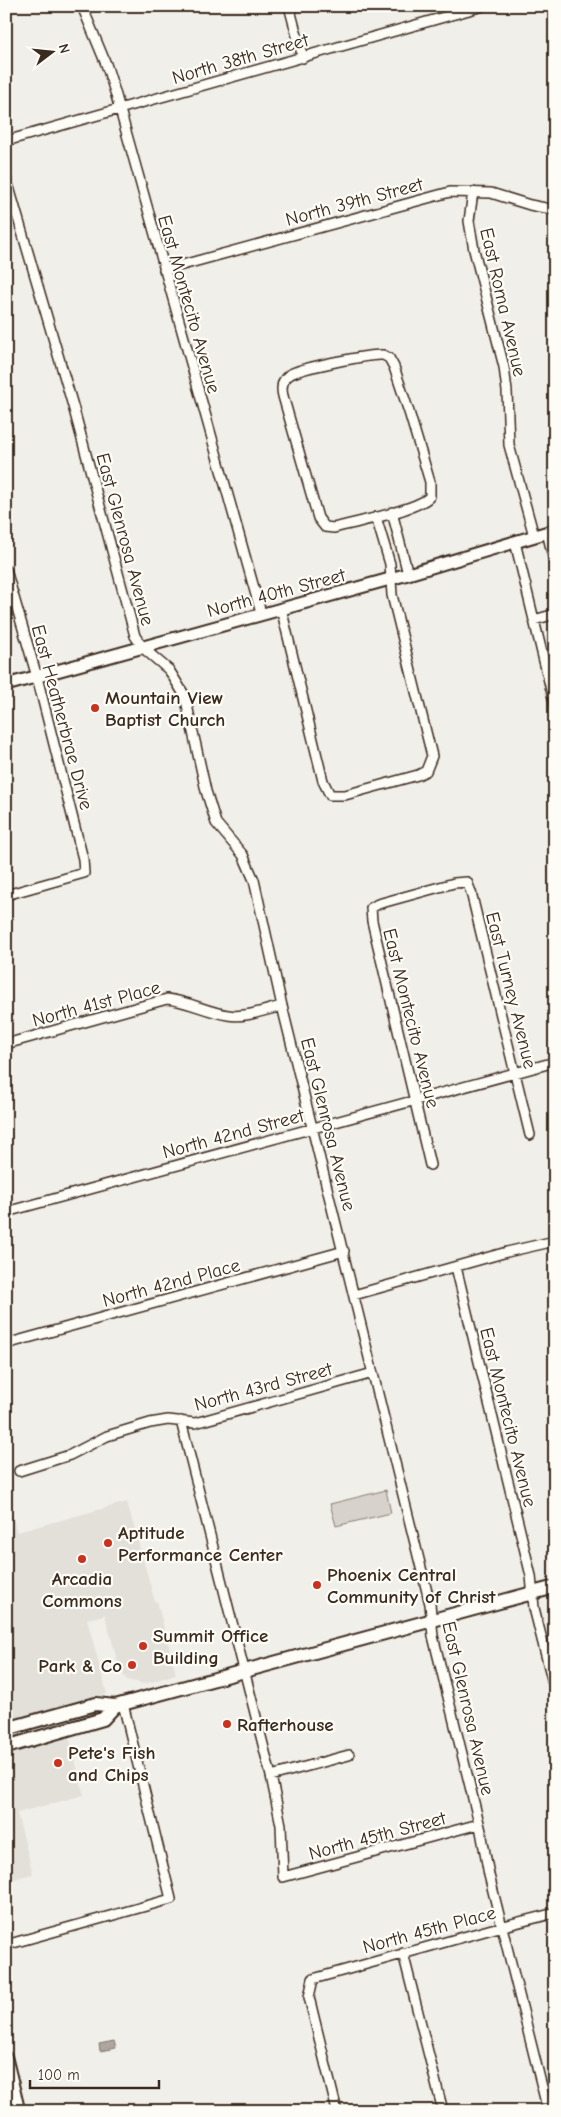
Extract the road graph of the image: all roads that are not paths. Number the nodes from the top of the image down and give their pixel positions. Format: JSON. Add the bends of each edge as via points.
{"nodes":[{"id":1,"x":82,"y":6,"type":"edge"},
{"id":2,"x":289,"y":6,"type":"edge"},
{"id":3,"x":482,"y":6,"type":"edge"},
{"id":4,"x":303,"y":58,"type":"junction"},
{"id":5,"x":120,"y":109,"type":"junction"},
{"id":6,"x":6,"y":140,"type":"edge"},
{"id":7,"x":6,"y":177,"type":"edge"},
{"id":8,"x":472,"y":192,"type":"junction"},
{"id":9,"x":555,"y":210,"type":"edge"},
{"id":10,"x":164,"y":270,"type":"junction"},
{"id":11,"x":392,"y":512,"type":"junction"},
{"id":12,"x":376,"y":517,"type":"junction"},
{"id":13,"x":551,"y":531,"type":"edge"},
{"id":14,"x":534,"y":536,"type":"junction"},
{"id":15,"x":515,"y":542,"type":"junction"},
{"id":16,"x":401,"y":548,"type":"junction"},
{"id":17,"x":386,"y":552,"type":"junction"},
{"id":18,"x":555,"y":565,"type":"edge"},
{"id":19,"x":6,"y":570,"type":"edge"},
{"id":20,"x":408,"y":574,"type":"junction"},
{"id":21,"x":391,"y":578,"type":"junction"},
{"id":22,"x":281,"y":608,"type":"junction"},
{"id":23,"x":261,"y":613,"type":"junction"},
{"id":24,"x":555,"y":614,"type":"edge"},
{"id":25,"x":534,"y":620,"type":"junction"},
{"id":26,"x":143,"y":648,"type":"junction"},
{"id":27,"x":37,"y":677,"type":"junction"},
{"id":28,"x":6,"y":685,"type":"edge"},
{"id":29,"x":555,"y":706,"type":"edge"},
{"id":30,"x":467,"y":882,"type":"joint"},
{"id":31,"x":6,"y":895,"type":"edge"},
{"id":32,"x":282,"y":1006,"type":"junction"},
{"id":33,"x":6,"y":1044,"type":"edge"},
{"id":34,"x":555,"y":1062,"type":"edge"},
{"id":35,"x":515,"y":1073,"type":"junction"},
{"id":36,"x":415,"y":1100,"type":"junction"},
{"id":37,"x":313,"y":1128,"type":"junction"},
{"id":38,"x":530,"y":1135,"type":"dead end"},
{"id":39,"x":430,"y":1165,"type":"dead end"},
{"id":40,"x":6,"y":1212,"type":"edge"},
{"id":41,"x":555,"y":1240,"type":"edge"},
{"id":42,"x":344,"y":1251,"type":"junction"},
{"id":43,"x":456,"y":1267,"type":"junction"},
{"id":44,"x":354,"y":1295,"type":"junction"},
{"id":45,"x":6,"y":1344,"type":"edge"},
{"id":46,"x":373,"y":1373,"type":"junction"},
{"id":47,"x":181,"y":1421,"type":"junction"},
{"id":48,"x":19,"y":1471,"type":"dead end"},
{"id":49,"x":555,"y":1587,"type":"edge"},
{"id":50,"x":533,"y":1593,"type":"junction"},
{"id":51,"x":431,"y":1619,"type":"junction"},
{"id":52,"x":243,"y":1670,"type":"junction"},
{"id":53,"x":555,"y":1691,"type":"edge"},
{"id":54,"x":119,"y":1705,"type":"junction"},
{"id":55,"x":6,"y":1730,"type":"edge"},
{"id":56,"x":6,"y":1747,"type":"edge"},
{"id":57,"x":349,"y":1754,"type":"dead end"},
{"id":58,"x":270,"y":1776,"type":"junction"},
{"id":59,"x":479,"y":1824,"type":"junction"},
{"id":60,"x":555,"y":1913,"type":"edge"},
{"id":61,"x":502,"y":1927,"type":"junction"},
{"id":62,"x":6,"y":1945,"type":"edge"},
{"id":63,"x":403,"y":1953,"type":"junction"},
{"id":64,"x":6,"y":2058,"type":"edge"},
{"id":65,"x":19,"y":2111,"type":"edge"},
{"id":66,"x":337,"y":2111,"type":"edge"},
{"id":67,"x":443,"y":2111,"type":"edge"},
{"id":68,"x":548,"y":2111,"type":"edge"}],
"edges":[{"from":1,"to":5,"type":"street","name":"East Montecito Avenue"},
{"from":2,"to":4,"type":"street"},
{"from":3,"to":4,"type":"street","name":"North 38th Street"},
{"from":4,"to":5,"type":"street","name":"North 38th Street"},
{"from":5,"to":6,"type":"street","name":"North 38th Street"},
{"from":5,"to":10,"type":"street","name":"East Montecito Avenue"},
{"from":7,"to":26,"type":"street","name":"East Glenrosa Avenue","via":[[74,406],[135,636]]},
{"from":8,"to":9,"type":"street","name":"North 39th Street","via":[[491,193]]},
{"from":8,"to":10,"type":"street","name":"North 39th Street","via":[[450,192],[414,201]]},
{"from":8,"to":14,"type":"street","name":"East Roma Avenue","via":[[469,221],[504,367],[509,445]]},
{"from":10,"to":23,"type":"street","name":"East Montecito Avenue"},
{"from":11,"to":12,"type":"street"},
{"from":11,"to":12,"type":"street","via":[[426,501],[432,488],[389,358],[370,356],[289,374],[283,381],[282,390],[319,521],[325,527],[334,528]]},
{"from":11,"to":16,"type":"street"},
{"from":12,"to":17,"type":"street"},
{"from":13,"to":14,"type":"main road","name":"North 40th Street"},
{"from":13,"to":18,"type":"street"},
{"from":14,"to":15,"type":"main road","name":"North 40th Street"},
{"from":15,"to":20,"type":"main road","name":"North 40th Street"},
{"from":15,"to":25,"type":"street"},
{"from":16,"to":17,"type":"street"},
{"from":16,"to":20,"type":"street"},
{"from":17,"to":21,"type":"street"},
{"from":19,"to":27,"type":"street","name":"East Heatherbrae Drive"},
{"from":20,"to":21,"type":"main road","name":"North 40th Street"},
{"from":21,"to":22,"type":"main road","name":"North 40th Street"},
{"from":21,"to":22,"type":"street","via":[[392,595],[432,756],[426,771],[418,775],[345,795],[330,795],[323,780]]},
{"from":22,"to":23,"type":"main road","name":"North 40th Street"},
{"from":23,"to":26,"type":"main road","name":"North 40th Street"},
{"from":24,"to":25,"type":"street"},
{"from":25,"to":29,"type":"street"},
{"from":26,"to":27,"type":"main road","name":"North 40th Street"},
{"from":26,"to":32,"type":"street","name":"East Glenrosa Avenue","via":[[169,670],[185,696],[216,823],[243,855],[254,880]]},
{"from":27,"to":28,"type":"main road","name":"North 40th Street"},
{"from":27,"to":31,"type":"street","name":"East Heatherbrae Drive","via":[[84,873]]},
{"from":30,"to":35,"type":"street","name":"East Turney Avenue"},
{"from":30,"to":36,"type":"street","name":"East Montecito Avenue","via":[[371,908]]},
{"from":32,"to":33,"type":"street","name":"North 41st Place","via":[[244,1015],[229,1015],[182,1000],[167,999]]},
{"from":32,"to":37,"type":"street","name":"East Glenrosa Avenue"},
{"from":34,"to":35,"type":"street","name":"North 42nd Street"},
{"from":35,"to":36,"type":"street","name":"North 42nd Street"},
{"from":35,"to":38,"type":"street","name":"East Turney Avenue"},
{"from":36,"to":37,"type":"street","name":"North 42nd Street"},
{"from":36,"to":39,"type":"street","name":"East Montecito Avenue"},
{"from":37,"to":40,"type":"street","name":"North 42nd Street"},
{"from":37,"to":42,"type":"street","name":"East Glenrosa Avenue"},
{"from":41,"to":43,"type":"street"},
{"from":42,"to":44,"type":"street","name":"East Glenrosa Avenue"},
{"from":42,"to":45,"type":"street","name":"North 42nd Place"},
{"from":43,"to":44,"type":"street"},
{"from":43,"to":50,"type":"street","name":"East Montecito Avenue"},
{"from":44,"to":46,"type":"street","name":"East Glenrosa Avenue"},
{"from":46,"to":47,"type":"street","name":"North 43rd Street","via":[[195,1422]]},
{"from":46,"to":51,"type":"street","name":"East Glenrosa Avenue"},
{"from":47,"to":48,"type":"street","name":"North 43rd Street","via":[[168,1420],[107,1436],[70,1456]]},
{"from":47,"to":52,"type":"street"},
{"from":49,"to":50,"type":"main road"},
{"from":50,"to":51,"type":"main road"},
{"from":50,"to":53,"type":"street","name":"East Montecito Avenue"},
{"from":51,"to":52,"type":"main road"},
{"from":51,"to":59,"type":"street","name":"East Glenrosa Avenue"},
{"from":52,"to":54,"type":"main road"},
{"from":52,"to":58,"type":"street"},
{"from":54,"to":55,"type":"main road","via":[[96,1704]]},
{"from":54,"to":56,"type":"main road","via":[[103,1719]]},
{"from":54,"to":62,"type":"street","via":[[171,1898]]},
{"from":57,"to":58,"type":"street"},
{"from":58,"to":59,"type":"street","name":"North 45th Street","via":[[280,1824],[283,1877]]},
{"from":59,"to":61,"type":"street","name":"East Glenrosa Avenue"},
{"from":60,"to":61,"type":"street","name":"North 45th Place"},
{"from":61,"to":63,"type":"street","name":"North 45th Place"},
{"from":61,"to":68,"type":"street","name":"East Glenrosa Avenue"},
{"from":63,"to":66,"type":"street","name":"North 45th Place","via":[[312,1979],[309,1997]]},
{"from":63,"to":67,"type":"street"},
{"from":64,"to":65,"type":"main road"}]}
